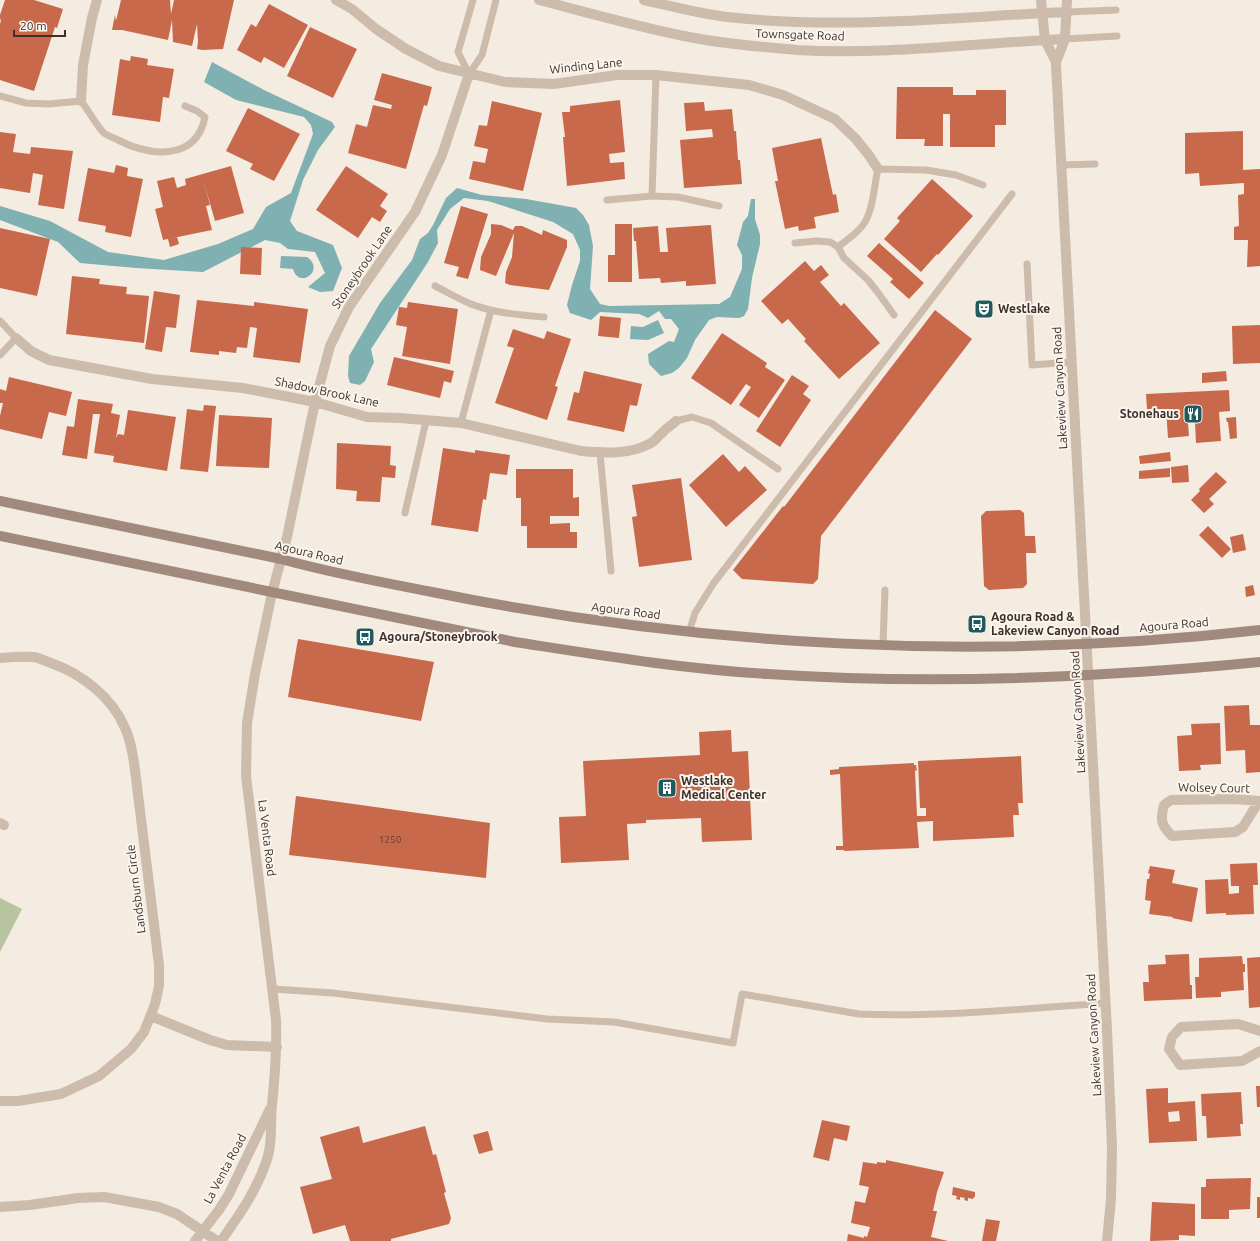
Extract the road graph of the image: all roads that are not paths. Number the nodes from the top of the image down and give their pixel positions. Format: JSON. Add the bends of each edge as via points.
{"nodes":[{"id":1,"x":97,"y":0,"type":"edge"},
{"id":2,"x":336,"y":0,"type":"edge"},
{"id":3,"x":474,"y":0,"type":"edge"},
{"id":4,"x":496,"y":0,"type":"edge"},
{"id":5,"x":539,"y":0,"type":"edge"},
{"id":6,"x":644,"y":0,"type":"edge"},
{"id":7,"x":1040,"y":0,"type":"edge"},
{"id":8,"x":1067,"y":0,"type":"edge"},
{"id":9,"x":1116,"y":10,"type":"dead end"},
{"id":10,"x":1067,"y":12,"type":"junction"},
{"id":11,"x":1042,"y":14,"type":"junction"},
{"id":12,"x":1117,"y":36,"type":"dead end"},
{"id":13,"x":1065,"y":39,"type":"junction"},
{"id":14,"x":1046,"y":40,"type":"junction"},
{"id":15,"x":1056,"y":62,"type":"junction"},
{"id":16,"x":469,"y":74,"type":"junction"},
{"id":17,"x":656,"y":75,"type":"junction"},
{"id":18,"x":0,"y":96,"type":"edge"},
{"id":19,"x":81,"y":101,"type":"junction"},
{"id":20,"x":185,"y":106,"type":"dead end"},
{"id":21,"x":1095,"y":164,"type":"dead end"},
{"id":22,"x":1062,"y":165,"type":"junction"},
{"id":23,"x":878,"y":169,"type":"junction"},
{"id":24,"x":983,"y":185,"type":"dead end"},
{"id":25,"x":1012,"y":194,"type":"dead end"},
{"id":26,"x":652,"y":196,"type":"junction"},
{"id":27,"x":607,"y":200,"type":"dead end"},
{"id":28,"x":719,"y":206,"type":"dead end"},
{"id":29,"x":795,"y":243,"type":"dead end"},
{"id":30,"x":838,"y":247,"type":"junction"},
{"id":31,"x":1027,"y":264,"type":"dead end"},
{"id":32,"x":435,"y":286,"type":"dead end"},
{"id":33,"x":491,"y":310,"type":"junction"},
{"id":34,"x":894,"y":315,"type":"dead end"},
{"id":35,"x":544,"y":317,"type":"dead end"},
{"id":36,"x":0,"y":321,"type":"edge"},
{"id":37,"x":16,"y":338,"type":"junction"},
{"id":38,"x":0,"y":354,"type":"edge"},
{"id":39,"x":1072,"y":362,"type":"junction"},
{"id":40,"x":315,"y":402,"type":"junction"},
{"id":41,"x":426,"y":421,"type":"junction"},
{"id":42,"x":676,"y":421,"type":"joint"},
{"id":43,"x":461,"y":423,"type":"junction"},
{"id":44,"x":600,"y":453,"type":"junction"},
{"id":45,"x":778,"y":469,"type":"dead end"},
{"id":46,"x":0,"y":501,"type":"edge"},
{"id":47,"x":405,"y":513,"type":"dead end"},
{"id":48,"x":0,"y":536,"type":"edge"},
{"id":49,"x":282,"y":559,"type":"junction"},
{"id":50,"x":611,"y":571,"type":"dead end"},
{"id":51,"x":277,"y":576,"type":"joint"},
{"id":52,"x":885,"y":590,"type":"dead end"},
{"id":53,"x":272,"y":593,"type":"junction"},
{"id":54,"x":1260,"y":630,"type":"edge"},
{"id":55,"x":689,"y":632,"type":"junction"},
{"id":56,"x":883,"y":644,"type":"junction"},
{"id":57,"x":1087,"y":644,"type":"junction"},
{"id":58,"x":0,"y":658,"type":"edge"},
{"id":59,"x":1260,"y":662,"type":"edge"},
{"id":60,"x":1088,"y":675,"type":"junction"},
{"id":61,"x":1259,"y":801,"type":"edge"},
{"id":62,"x":273,"y":989,"type":"junction"},
{"id":63,"x":1106,"y":1003,"type":"junction"},
{"id":64,"x":151,"y":1016,"type":"junction"},
{"id":65,"x":1260,"y":1031,"type":"edge"},
{"id":66,"x":277,"y":1047,"type":"junction"},
{"id":67,"x":1260,"y":1051,"type":"edge"},
{"id":68,"x":0,"y":1101,"type":"edge"},
{"id":69,"x":272,"y":1106,"type":"junction"},
{"id":70,"x":0,"y":1207,"type":"edge"},
{"id":71,"x":203,"y":1231,"type":"junction"},
{"id":72,"x":195,"y":1241,"type":"edge"},
{"id":73,"x":217,"y":1241,"type":"edge"},
{"id":74,"x":221,"y":1241,"type":"edge"},
{"id":75,"x":1107,"y":1241,"type":"edge"}],
"edges":[{"from":1,"to":19,"type":"street","via":[[83,65]]},
{"from":2,"to":16,"type":"street","name":"Winding Lane","via":[[406,49],[440,66]]},
{"from":3,"to":16,"type":"lane","via":[[458,52]]},
{"from":4,"to":16,"type":"lane","name":"Stoneybrook Lane","via":[[482,54]]},
{"from":5,"to":14,"type":"street","name":"Townsgate Road","via":[[690,37],[798,50],[876,50]]},
{"from":6,"to":11,"type":"street","name":"Townsgate Road","via":[[726,17],[792,22],[886,22]]},
{"from":7,"to":11,"type":"street","name":"Lakeview Canyon Road"},
{"from":8,"to":10,"type":"street","name":"Lakeview Canyon Road"},
{"from":9,"to":10,"type":"lane"},
{"from":10,"to":11,"type":"street","name":"Townsgate Road"},
{"from":10,"to":13,"type":"street","name":"Lakeview Canyon Road"},
{"from":11,"to":14,"type":"street","name":"Lakeview Canyon Road"},
{"from":12,"to":13,"type":"lane"},
{"from":13,"to":14,"type":"street","name":"Townsgate Road"},
{"from":13,"to":15,"type":"street","name":"Lakeview Canyon Road"},
{"from":14,"to":15,"type":"street","name":"Lakeview Canyon Road"},
{"from":15,"to":22,"type":"street","name":"Lakeview Canyon Road"},
{"from":16,"to":17,"type":"street","name":"Winding Lane","via":[[505,82],[554,84],[617,74]]},
{"from":16,"to":40,"type":"street","name":"Stoneybrook Lane","via":[[442,155],[415,212],[349,307],[330,346]]},
{"from":17,"to":23,"type":"street","name":"Winding Lane","via":[[749,85],[783,95],[835,119],[855,138]]},
{"from":17,"to":26,"type":"lane"},
{"from":18,"to":19,"type":"lane","via":[[26,103]]},
{"from":19,"to":20,"type":"lane","via":[[104,133],[132,147],[164,153],[181,150],[197,137],[203,126],[205,117]]},
{"from":21,"to":22,"type":"lane"},
{"from":22,"to":39,"type":"street","name":"Lakeview Canyon Road"},
{"from":23,"to":24,"type":"lane","via":[[926,170],[956,175]]},
{"from":23,"to":30,"type":"lane","via":[[872,206],[867,219]]},
{"from":25,"to":55,"type":"lane","via":[[713,584],[695,612]]},
{"from":26,"to":27,"type":"lane"},
{"from":26,"to":28,"type":"lane","via":[[678,197]]},
{"from":29,"to":30,"type":"lane","via":[[830,242]]},
{"from":30,"to":34,"type":"lane","via":[[844,258],[868,280]]},
{"from":31,"to":39,"type":"lane","via":[[1032,365]]},
{"from":32,"to":33,"type":"lane","via":[[471,304]]},
{"from":33,"to":35,"type":"lane"},
{"from":33,"to":43,"type":"lane"},
{"from":36,"to":37,"type":"lane"},
{"from":37,"to":38,"type":"lane"},
{"from":37,"to":40,"type":"street","name":"Shadow Brook Lane","via":[[31,351],[49,360],[152,379],[243,388]]},
{"from":39,"to":57,"type":"street","name":"Lakeview Canyon Road"},
{"from":40,"to":41,"type":"street","name":"Shadow Brook Lane","via":[[368,417]]},
{"from":40,"to":49,"type":"street","name":"Stoneybrook Lane"},
{"from":41,"to":43,"type":"street","name":"Shadow Brook Lane"},
{"from":41,"to":47,"type":"lane"},
{"from":42,"to":44,"type":"street","name":"Shadow Brook Lane","via":[[653,443],[639,449]]},
{"from":42,"to":45,"type":"lane","via":[[692,417],[711,423]]},
{"from":43,"to":44,"type":"street","name":"Shadow Brook Lane","via":[[581,451]]},
{"from":44,"to":50,"type":"lane"},
{"from":46,"to":49,"type":"main road","name":"Agoura Road"},
{"from":48,"to":53,"type":"main road"},
{"from":49,"to":51,"type":"street","name":"Stoneybrook Lane"},
{"from":49,"to":55,"type":"main road","name":"Agoura Road","via":[[473,600],[585,619]]},
{"from":51,"to":53,"type":"street","name":"La Venta Road"},
{"from":52,"to":56,"type":"lane"},
{"from":53,"to":60,"type":"main road","via":[[515,642],[711,669],[907,680]]},
{"from":53,"to":62,"type":"street","name":"La Venta Road","via":[[247,723],[246,754],[247,784]]},
{"from":54,"to":57,"type":"main road","name":"Agoura Road"},
{"from":55,"to":56,"type":"main road","name":"Agoura Road"},
{"from":56,"to":57,"type":"main road","name":"Agoura Road","via":[[970,647]]},
{"from":57,"to":60,"type":"street","name":"Lakeview Canyon Road"},
{"from":58,"to":64,"type":"street","name":"Landsburn Circle","via":[[35,657],[85,679],[120,717],[126,729],[136,778],[159,965],[158,992]]},
{"from":59,"to":60,"type":"main road"},
{"from":60,"to":63,"type":"street","name":"Lakeview Canyon Road"},
{"from":61,"to":61,"type":"street","name":"Wolsey Court","via":[[1171,800],[1164,805],[1161,817],[1164,828],[1172,836],[1236,832],[1244,827]]},
{"from":62,"to":63,"type":"lane","via":[[333,993],[548,1019],[614,1022],[733,1043],[742,994],[875,1015],[925,1015]]},
{"from":62,"to":66,"type":"street","name":"La Venta Road"},
{"from":63,"to":75,"type":"street","name":"Lakeview Canyon Road","via":[[1112,1147]]},
{"from":64,"to":66,"type":"street","via":[[227,1045]]},
{"from":64,"to":68,"type":"street","name":"Landsburn Circle","via":[[144,1032],[131,1049],[99,1076],[61,1094],[18,1101]]},
{"from":65,"to":67,"type":"street","via":[[1238,1024],[1181,1027],[1172,1037],[1169,1050],[1180,1065],[1242,1061]]},
{"from":66,"to":69,"type":"street","name":"La Venta Road"},
{"from":69,"to":71,"type":"street","name":"La Venta Road","via":[[229,1194]]},
{"from":69,"to":74,"type":"street","name":"La Venta Road","via":[[270,1148],[266,1165],[248,1202]]},
{"from":70,"to":71,"type":"street","via":[[104,1197],[159,1206]]},
{"from":71,"to":72,"type":"street","name":"La Venta Road"},
{"from":71,"to":73,"type":"street"}]}
